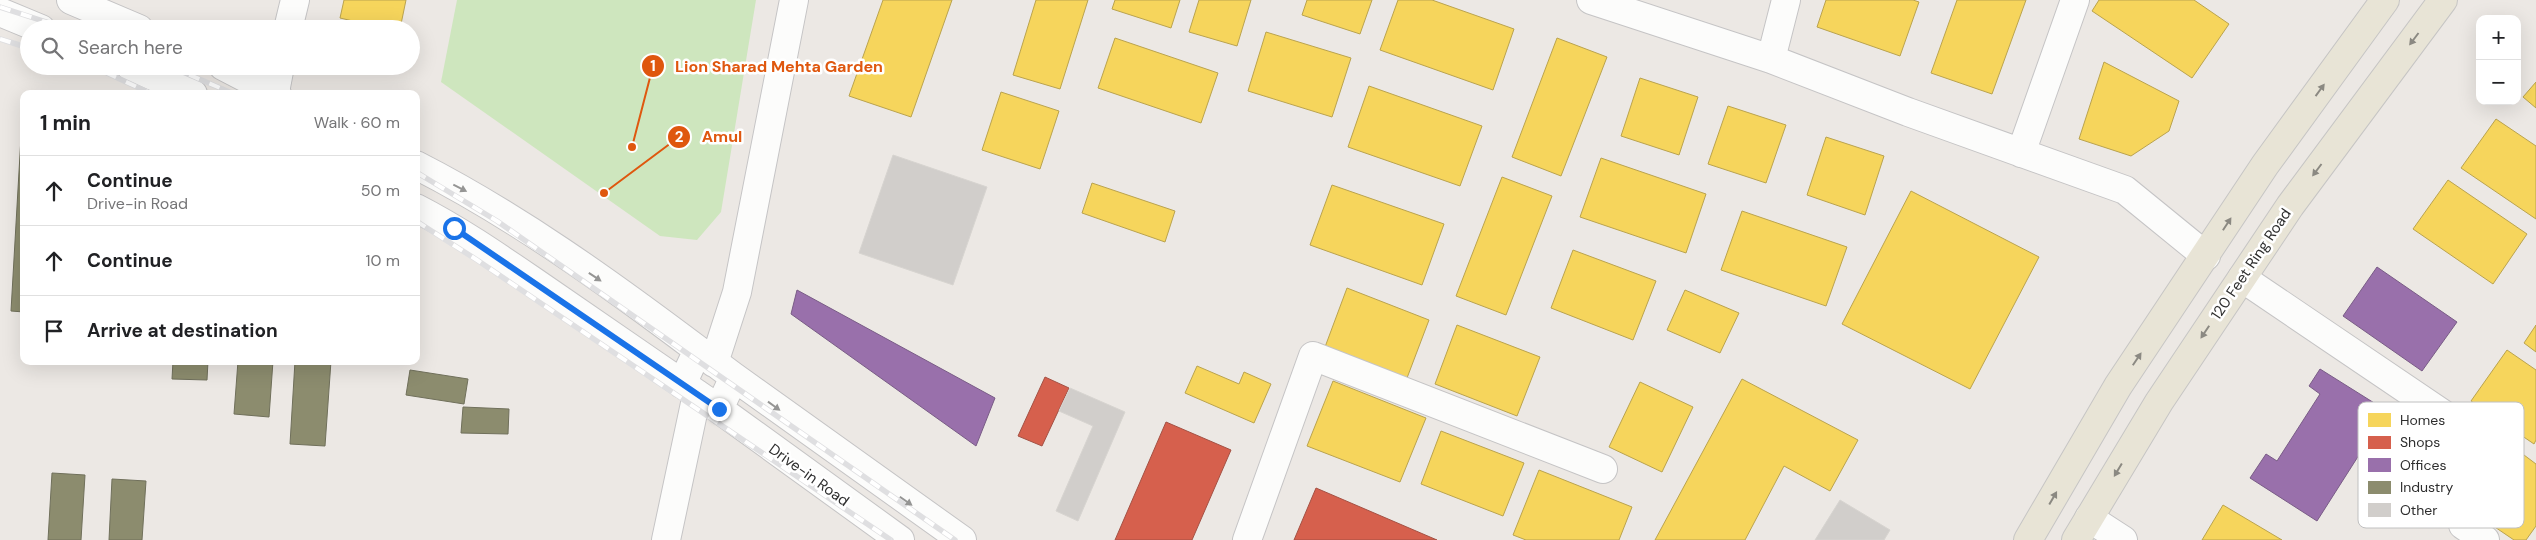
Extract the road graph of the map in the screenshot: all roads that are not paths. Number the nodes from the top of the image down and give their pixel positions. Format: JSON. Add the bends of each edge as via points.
{"nodes":[{"id":1,"x":71,"y":0,"type":"edge"},
{"id":2,"x":295,"y":0,"type":"edge"},
{"id":3,"x":794,"y":0,"type":"edge"},
{"id":4,"x":1591,"y":0,"type":"edge"},
{"id":5,"x":1786,"y":0,"type":"edge"},
{"id":6,"x":2075,"y":0,"type":"edge"},
{"id":7,"x":2385,"y":0,"type":"edge"},
{"id":8,"x":2443,"y":0,"type":"edge"},
{"id":9,"x":0,"y":12,"type":"edge"},
{"id":10,"x":20,"y":20,"type":"edge"},
{"id":11,"x":119,"y":20,"type":"edge"},
{"id":12,"x":290,"y":20,"type":"edge"},
{"id":13,"x":1771,"y":59,"type":"junction"},
{"id":14,"x":150,"y":75,"type":"edge"},
{"id":15,"x":241,"y":75,"type":"edge"},
{"id":16,"x":279,"y":75,"type":"edge"},
{"id":17,"x":184,"y":90,"type":"edge"},
{"id":18,"x":270,"y":90,"type":"edge"},
{"id":19,"x":276,"y":90,"type":"edge"},
{"id":20,"x":2021,"y":153,"type":"junction"},
{"id":21,"x":420,"y":167,"type":"edge"},
{"id":22,"x":420,"y":210,"type":"edge"},
{"id":23,"x":2206,"y":256,"type":"junction"},
{"id":24,"x":2242,"y":278,"type":"junction"},
{"id":25,"x":716,"y":363,"type":"junction"},
{"id":26,"x":700,"y":395,"type":"junction"},
{"id":27,"x":2425,"y":402,"type":"edge"},
{"id":28,"x":1603,"y":470,"type":"dead end"},
{"id":29,"x":2467,"y":528,"type":"edge"},
{"id":30,"x":2083,"y":529,"type":"edge"},
{"id":31,"x":666,"y":540,"type":"edge"},
{"id":32,"x":900,"y":540,"type":"edge"},
{"id":33,"x":962,"y":540,"type":"edge"},
{"id":34,"x":1247,"y":540,"type":"edge"},
{"id":35,"x":2028,"y":540,"type":"edge"},
{"id":36,"x":2123,"y":540,"type":"edge"},
{"id":37,"x":2485,"y":540,"type":"edge"}],
"edges":[{"from":1,"to":11,"type":"street"},
{"from":2,"to":12,"type":"street"},
{"from":3,"to":25,"type":"street","via":[[737,292]]},
{"from":4,"to":13,"type":"street"},
{"from":5,"to":13,"type":"street"},
{"from":6,"to":20,"type":"street"},
{"from":23,"to":7,"type":"main road","one_way":true,"via":[[2265,165]]},
{"from":8,"to":24,"type":"main road","name":"120 Feet Ring Road","one_way":true,"via":[[2290,206]]},
{"from":9,"to":10,"type":"street"},
{"from":13,"to":20,"type":"street"},
{"from":14,"to":17,"type":"street"},
{"from":15,"to":18,"type":"street"},
{"from":16,"to":19,"type":"street"},
{"from":20,"to":23,"type":"street","via":[[2125,190]]},
{"from":21,"to":25,"type":"street","one_way":true,"via":[[474,195]]},
{"from":22,"to":26,"type":"street","name":"Drive-in Road","via":[[454,228]]},
{"from":35,"to":23,"type":"main road","one_way":true,"via":[[2118,386]]},
{"from":24,"to":27,"type":"street"},
{"from":24,"to":30,"type":"main road","name":"120 Feet Ring Road","one_way":true,"via":[[2159,402]]},
{"from":25,"to":26,"type":"street"},
{"from":25,"to":26,"type":"street"},
{"from":25,"to":33,"type":"street","one_way":true},
{"from":26,"to":31,"type":"street"},
{"from":26,"to":32,"type":"street","name":"Drive-in Road"},
{"from":28,"to":34,"type":"street","via":[[1313,356]]},
{"from":29,"to":37,"type":"street"},
{"from":30,"to":36,"type":"street"}]}
